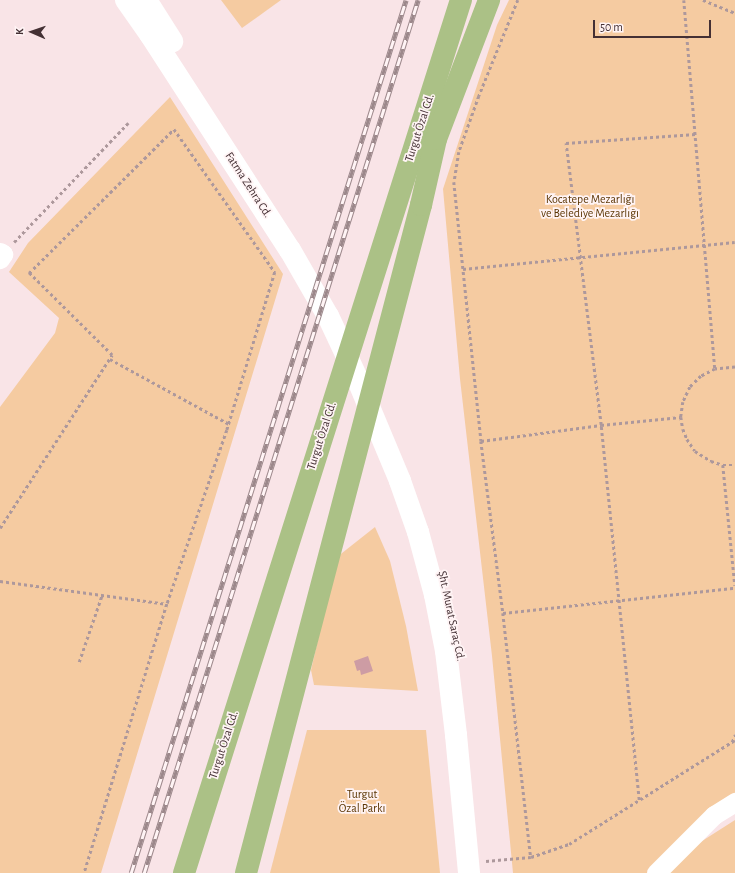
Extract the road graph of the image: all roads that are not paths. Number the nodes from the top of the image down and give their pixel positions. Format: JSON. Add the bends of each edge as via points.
{"nodes":[{"id":1,"x":126,"y":0,"type":"edge"},
{"id":2,"x":146,"y":0,"type":"edge"},
{"id":3,"x":461,"y":0,"type":"edge"},
{"id":4,"x":489,"y":0,"type":"edge"},
{"id":5,"x":363,"y":374,"type":"junction"},
{"id":6,"x":735,"y":802,"type":"edge"},
{"id":7,"x":479,"y":869,"type":"edge"},
{"id":8,"x":184,"y":873,"type":"edge"},
{"id":9,"x":246,"y":873,"type":"edge"},
{"id":10,"x":656,"y":873,"type":"edge"}],
"edges":[{"from":1,"to":5,"type":"main road","name":"Fatma Zehra Cd.","via":[[290,250]]},
{"from":2,"to":5,"type":"main road","name":"Fatma Zehra Cd.","via":[[291,226],[346,324]]},
{"from":3,"to":8,"type":"main road","name":"Turgut Özal Cd."},
{"from":4,"to":9,"type":"main road","name":"Turgut Özal Cd.","via":[[436,139]]},
{"from":5,"to":7,"type":"main road","name":"Şht. Murat Saraç Cd.","via":[[432,533],[453,614],[464,676],[463,734]]},
{"from":6,"to":10,"type":"street","via":[[714,815]]}]}
